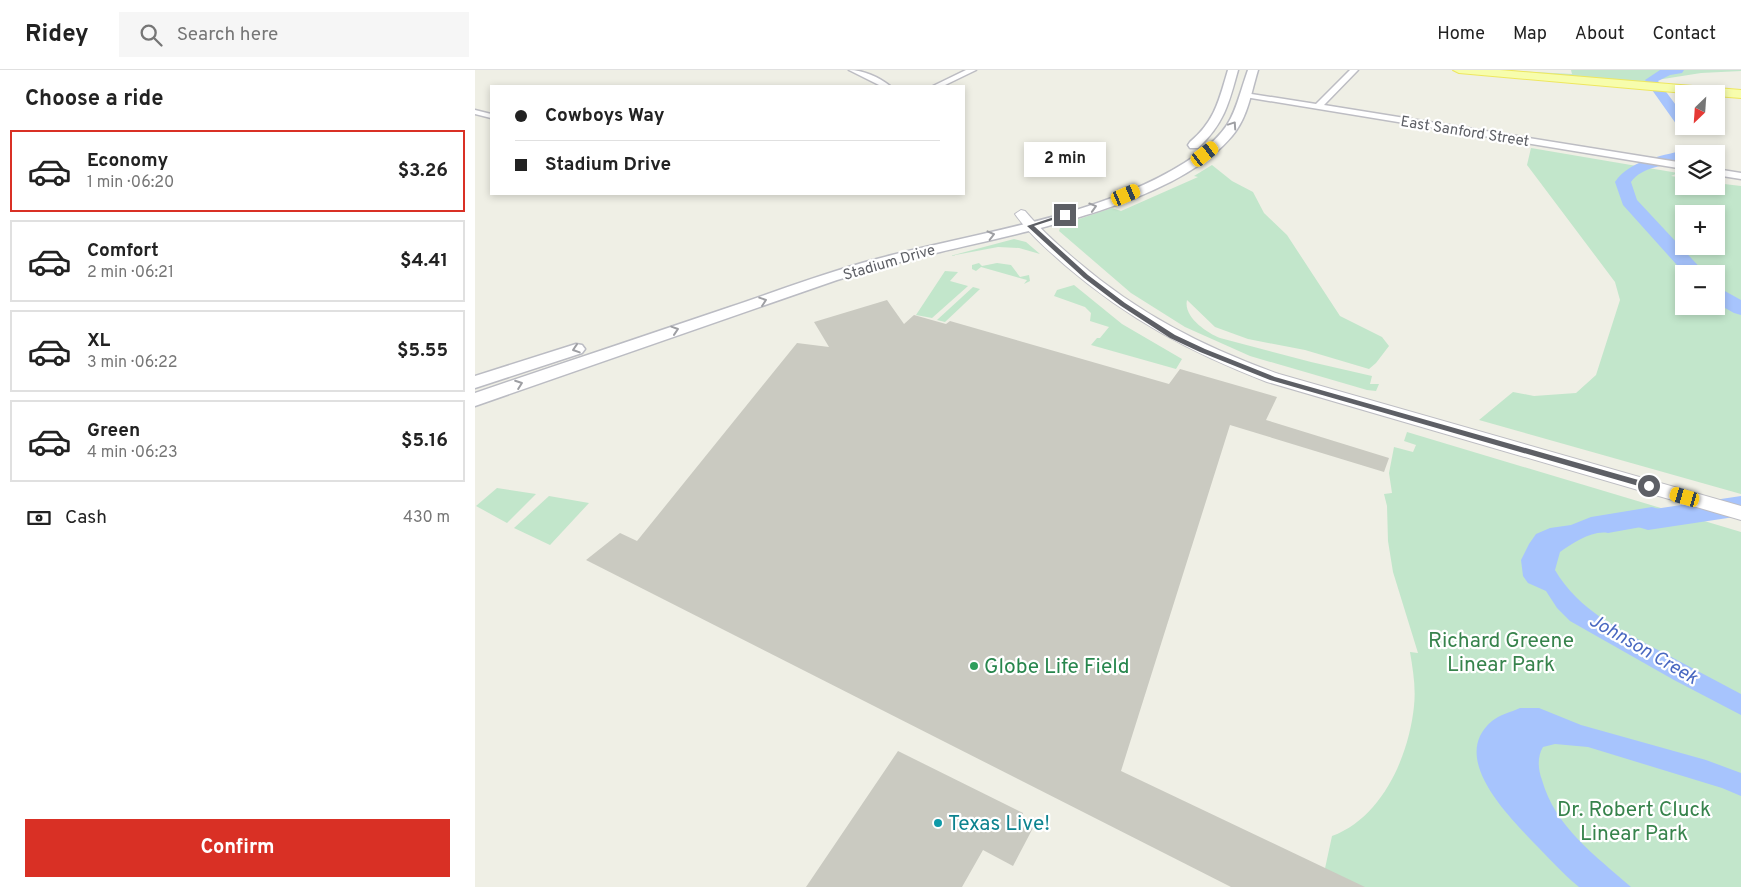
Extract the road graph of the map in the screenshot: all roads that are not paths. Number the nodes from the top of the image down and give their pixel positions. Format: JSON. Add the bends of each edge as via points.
{"nodes":[{"id":1,"x":853,"y":70,"type":"edge"},
{"id":2,"x":972,"y":70,"type":"edge"},
{"id":3,"x":1233,"y":70,"type":"edge"},
{"id":4,"x":1253,"y":70,"type":"edge"},
{"id":5,"x":1354,"y":70,"type":"edge"},
{"id":6,"x":1459,"y":70,"type":"edge"},
{"id":7,"x":884,"y":85,"type":"edge"},
{"id":8,"x":939,"y":85,"type":"edge"},
{"id":9,"x":1741,"y":94,"type":"edge"},
{"id":10,"x":1245,"y":95,"type":"junction"},
{"id":11,"x":1319,"y":106,"type":"junction"},
{"id":12,"x":475,"y":112,"type":"edge"},
{"id":13,"x":490,"y":116,"type":"edge"},
{"id":14,"x":1205,"y":154,"type":"junction"},
{"id":15,"x":1675,"y":165,"type":"edge"},
{"id":16,"x":1148,"y":172,"type":"dead end"},
{"id":17,"x":1725,"y":173,"type":"edge"},
{"id":18,"x":1741,"y":176,"type":"edge"},
{"id":19,"x":1025,"y":220,"type":"junction"},
{"id":20,"x":625,"y":339,"type":"junction"},
{"id":21,"x":475,"y":382,"type":"edge"},
{"id":22,"x":475,"y":400,"type":"edge"},
{"id":23,"x":1741,"y":513,"type":"edge"}],
"edges":[{"from":1,"to":7,"type":"street"},
{"from":2,"to":8,"type":"street"},
{"from":3,"to":14,"type":"main road","via":[[1221,113],[1213,127],[1185,151]]},
{"from":4,"to":10,"type":"main road","name":"Stadium Drive"},
{"from":5,"to":11,"type":"street"},
{"from":6,"to":9,"type":"main road"},
{"from":10,"to":11,"type":"street","name":"East Sanford Street"},
{"from":14,"to":10,"type":"main road","name":"Stadium Drive","one_way":true,"via":[[1233,128]]},
{"from":11,"to":15,"type":"street","name":"East Sanford Street"},
{"from":12,"to":13,"type":"street"},
{"from":19,"to":14,"type":"main road","name":"Stadium Drive","one_way":true,"via":[[1111,202],[1156,182]]},
{"from":16,"to":19,"type":"main road","name":"Stadium Drive","via":[[1114,188]]},
{"from":17,"to":18,"type":"street"},
{"from":19,"to":20,"type":"main road","name":"Stadium Drive"},
{"from":19,"to":23,"type":"street","via":[[1086,277],[1143,319],[1226,361],[1273,378]]},
{"from":20,"to":21,"type":"main road","name":"Stadium Drive","one_way":true},
{"from":22,"to":20,"type":"main road","name":"Stadium Drive","one_way":true}]}
